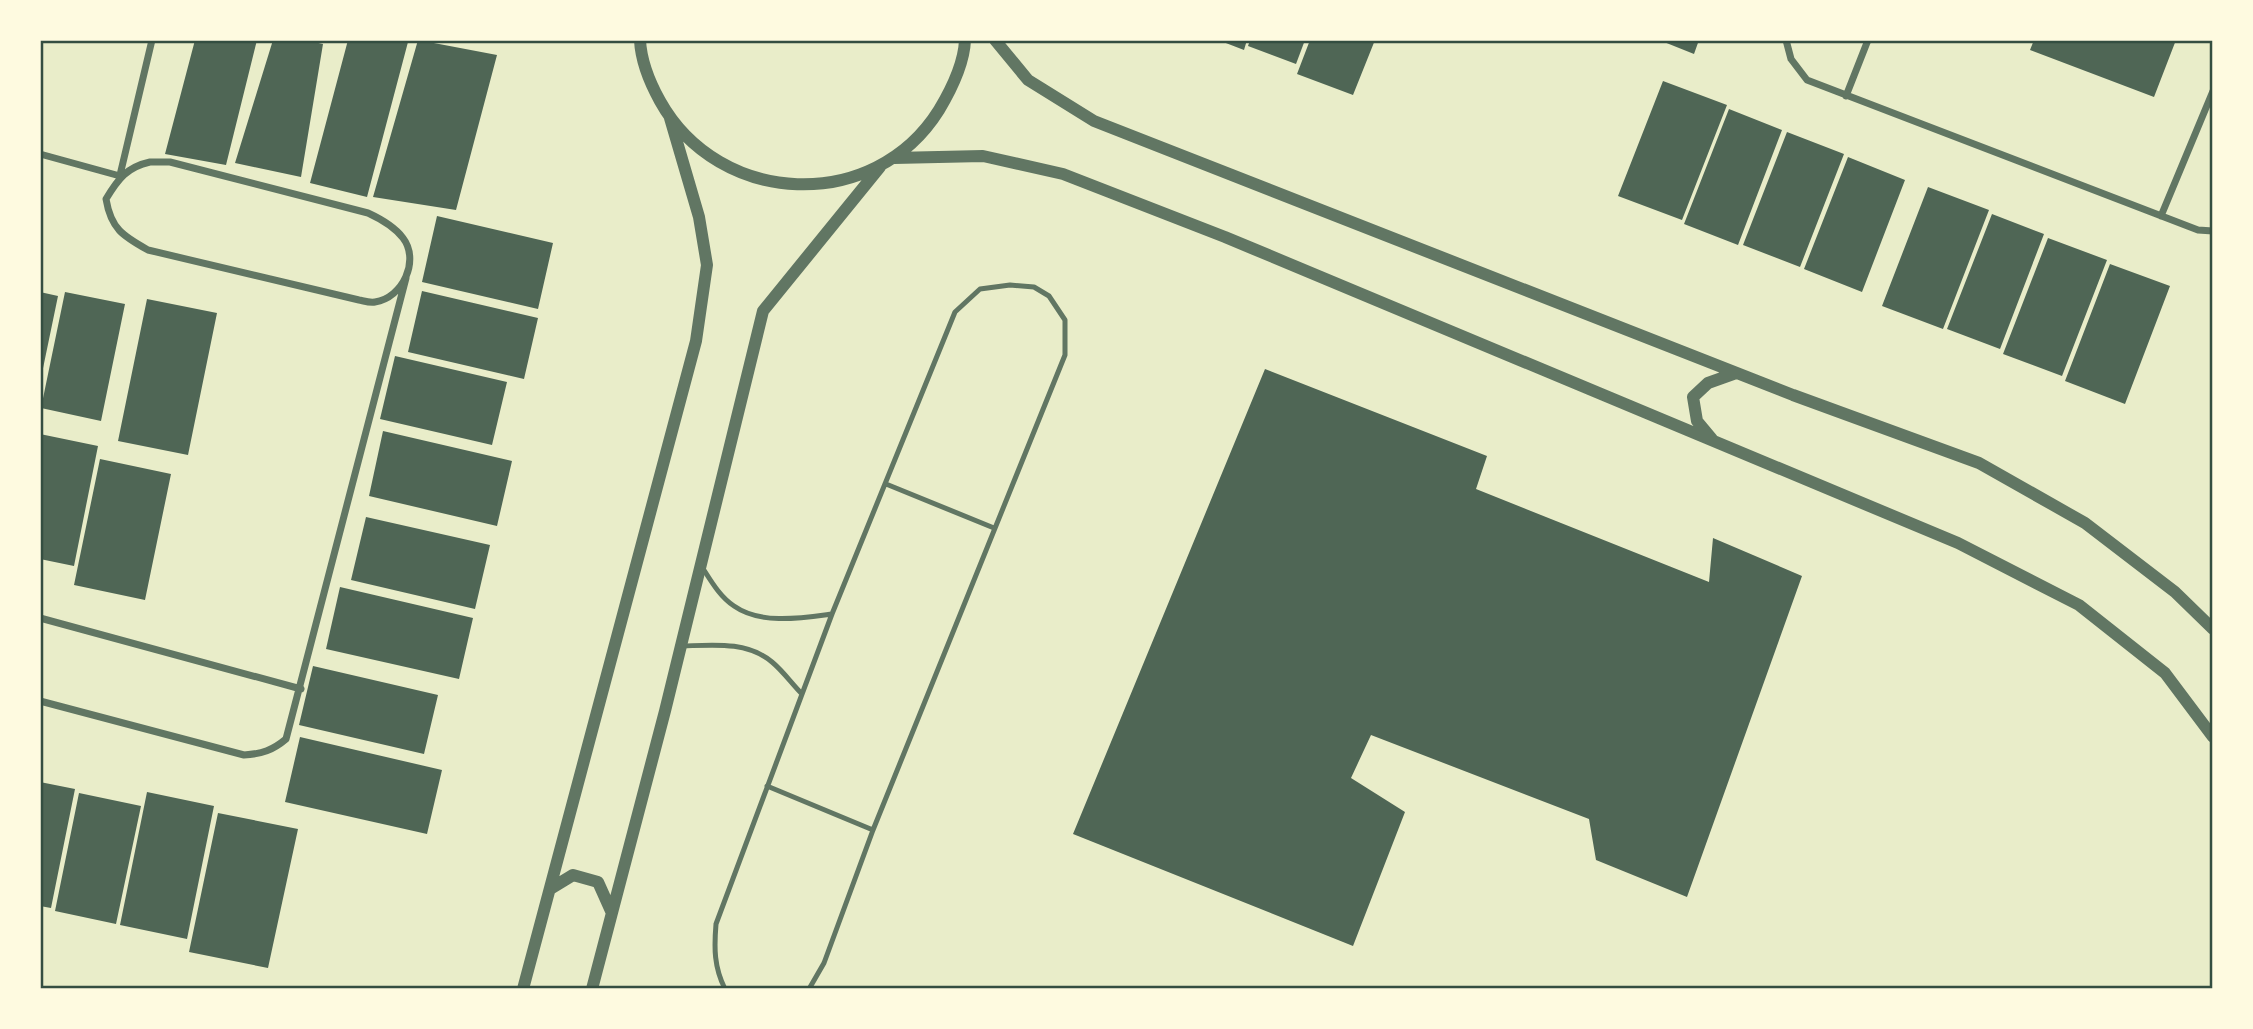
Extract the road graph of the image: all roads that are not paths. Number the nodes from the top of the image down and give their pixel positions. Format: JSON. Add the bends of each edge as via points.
{"nodes":[{"id":1,"x":152,"y":40,"type":"edge"},
{"id":2,"x":640,"y":40,"type":"edge"},
{"id":3,"x":965,"y":40,"type":"edge"},
{"id":4,"x":995,"y":40,"type":"edge"},
{"id":5,"x":1786,"y":40,"type":"edge"},
{"id":6,"x":1868,"y":40,"type":"edge"},
{"id":7,"x":2213,"y":91,"type":"edge"},
{"id":8,"x":1846,"y":96,"type":"junction"},
{"id":9,"x":670,"y":118,"type":"junction"},
{"id":10,"x":40,"y":154,"type":"edge"},
{"id":11,"x":894,"y":158,"type":"junction"},
{"id":12,"x":880,"y":167,"type":"junction"},
{"id":13,"x":120,"y":176,"type":"junction"},
{"id":14,"x":2161,"y":216,"type":"junction"},
{"id":15,"x":2213,"y":231,"type":"edge"},
{"id":16,"x":407,"y":278,"type":"junction"},
{"id":17,"x":1737,"y":373,"type":"junction"},
{"id":18,"x":1714,"y":442,"type":"junction"},
{"id":19,"x":886,"y":484,"type":"junction"},
{"id":20,"x":994,"y":528,"type":"junction"},
{"id":21,"x":701,"y":565,"type":"junction"},
{"id":22,"x":832,"y":614,"type":"junction"},
{"id":23,"x":40,"y":618,"type":"edge"},
{"id":24,"x":2213,"y":629,"type":"edge"},
{"id":25,"x":682,"y":646,"type":"junction"},
{"id":26,"x":301,"y":689,"type":"junction"},
{"id":27,"x":802,"y":694,"type":"junction"},
{"id":28,"x":40,"y":701,"type":"edge"},
{"id":29,"x":2213,"y":737,"type":"edge"},
{"id":30,"x":767,"y":786,"type":"junction"},
{"id":31,"x":873,"y":830,"type":"junction"},
{"id":32,"x":550,"y":888,"type":"junction"},
{"id":33,"x":611,"y":911,"type":"junction"},
{"id":34,"x":523,"y":989,"type":"edge"},
{"id":35,"x":592,"y":989,"type":"edge"},
{"id":36,"x":725,"y":989,"type":"edge"},
{"id":37,"x":809,"y":989,"type":"edge"}],
"edges":[{"from":1,"to":13,"type":"street"},
{"from":2,"to":9,"type":"street","via":[[650,83]]},
{"from":3,"to":11,"type":"street","via":[[952,89],[928,127]]},
{"from":4,"to":17,"type":"street","via":[[1028,80],[1094,121]]},
{"from":5,"to":8,"type":"street","via":[[1791,59],[1807,80]]},
{"from":6,"to":8,"type":"street"},
{"from":7,"to":14,"type":"street"},
{"from":8,"to":14,"type":"street"},
{"from":9,"to":12,"type":"street","via":[[703,152],[743,175],[789,185],[836,182]]},
{"from":9,"to":32,"type":"street","via":[[699,217],[707,265],[696,341]]},
{"from":10,"to":13,"type":"street"},
{"from":11,"to":12,"type":"street"},
{"from":11,"to":18,"type":"street","via":[[983,156],[1063,174]]},
{"from":12,"to":21,"type":"street","via":[[763,311]]},
{"from":13,"to":16,"type":"street","via":[[135,165],[170,162],[368,213],[383,220],[408,246]]},
{"from":13,"to":16,"type":"street","via":[[106,199],[109,219],[125,237],[148,250],[376,302],[390,296]]},
{"from":14,"to":15,"type":"street"},
{"from":16,"to":26,"type":"street"},
{"from":17,"to":18,"type":"street","via":[[1708,383],[1693,397],[1697,421]]},
{"from":17,"to":24,"type":"street","via":[[1979,463],[2085,523],[2175,592]]},
{"from":18,"to":29,"type":"street","via":[[1958,543],[2078,605],[2165,673]]},
{"from":19,"to":20,"type":"lane"},
{"from":19,"to":20,"type":"lane","via":[[955,312],[980,289],[1034,287],[1049,296],[1065,320],[1065,355]]},
{"from":19,"to":22,"type":"lane"},
{"from":20,"to":31,"type":"lane"},
{"from":21,"to":22,"type":"lane","via":[[717,591],[735,607],[787,620]]},
{"from":21,"to":25,"type":"street"},
{"from":22,"to":27,"type":"lane"},
{"from":23,"to":26,"type":"street"},
{"from":25,"to":27,"type":"lane","via":[[740,647],[763,656]]},
{"from":25,"to":33,"type":"street"},
{"from":26,"to":28,"type":"street","via":[[286,738],[261,754],[244,755]]},
{"from":27,"to":30,"type":"lane"},
{"from":30,"to":31,"type":"lane"},
{"from":30,"to":36,"type":"lane","via":[[716,924],[716,971]]},
{"from":31,"to":37,"type":"lane","via":[[824,963]]},
{"from":32,"to":33,"type":"street","via":[[573,875],[598,882]]},
{"from":32,"to":34,"type":"street"},
{"from":33,"to":35,"type":"street"}]}
